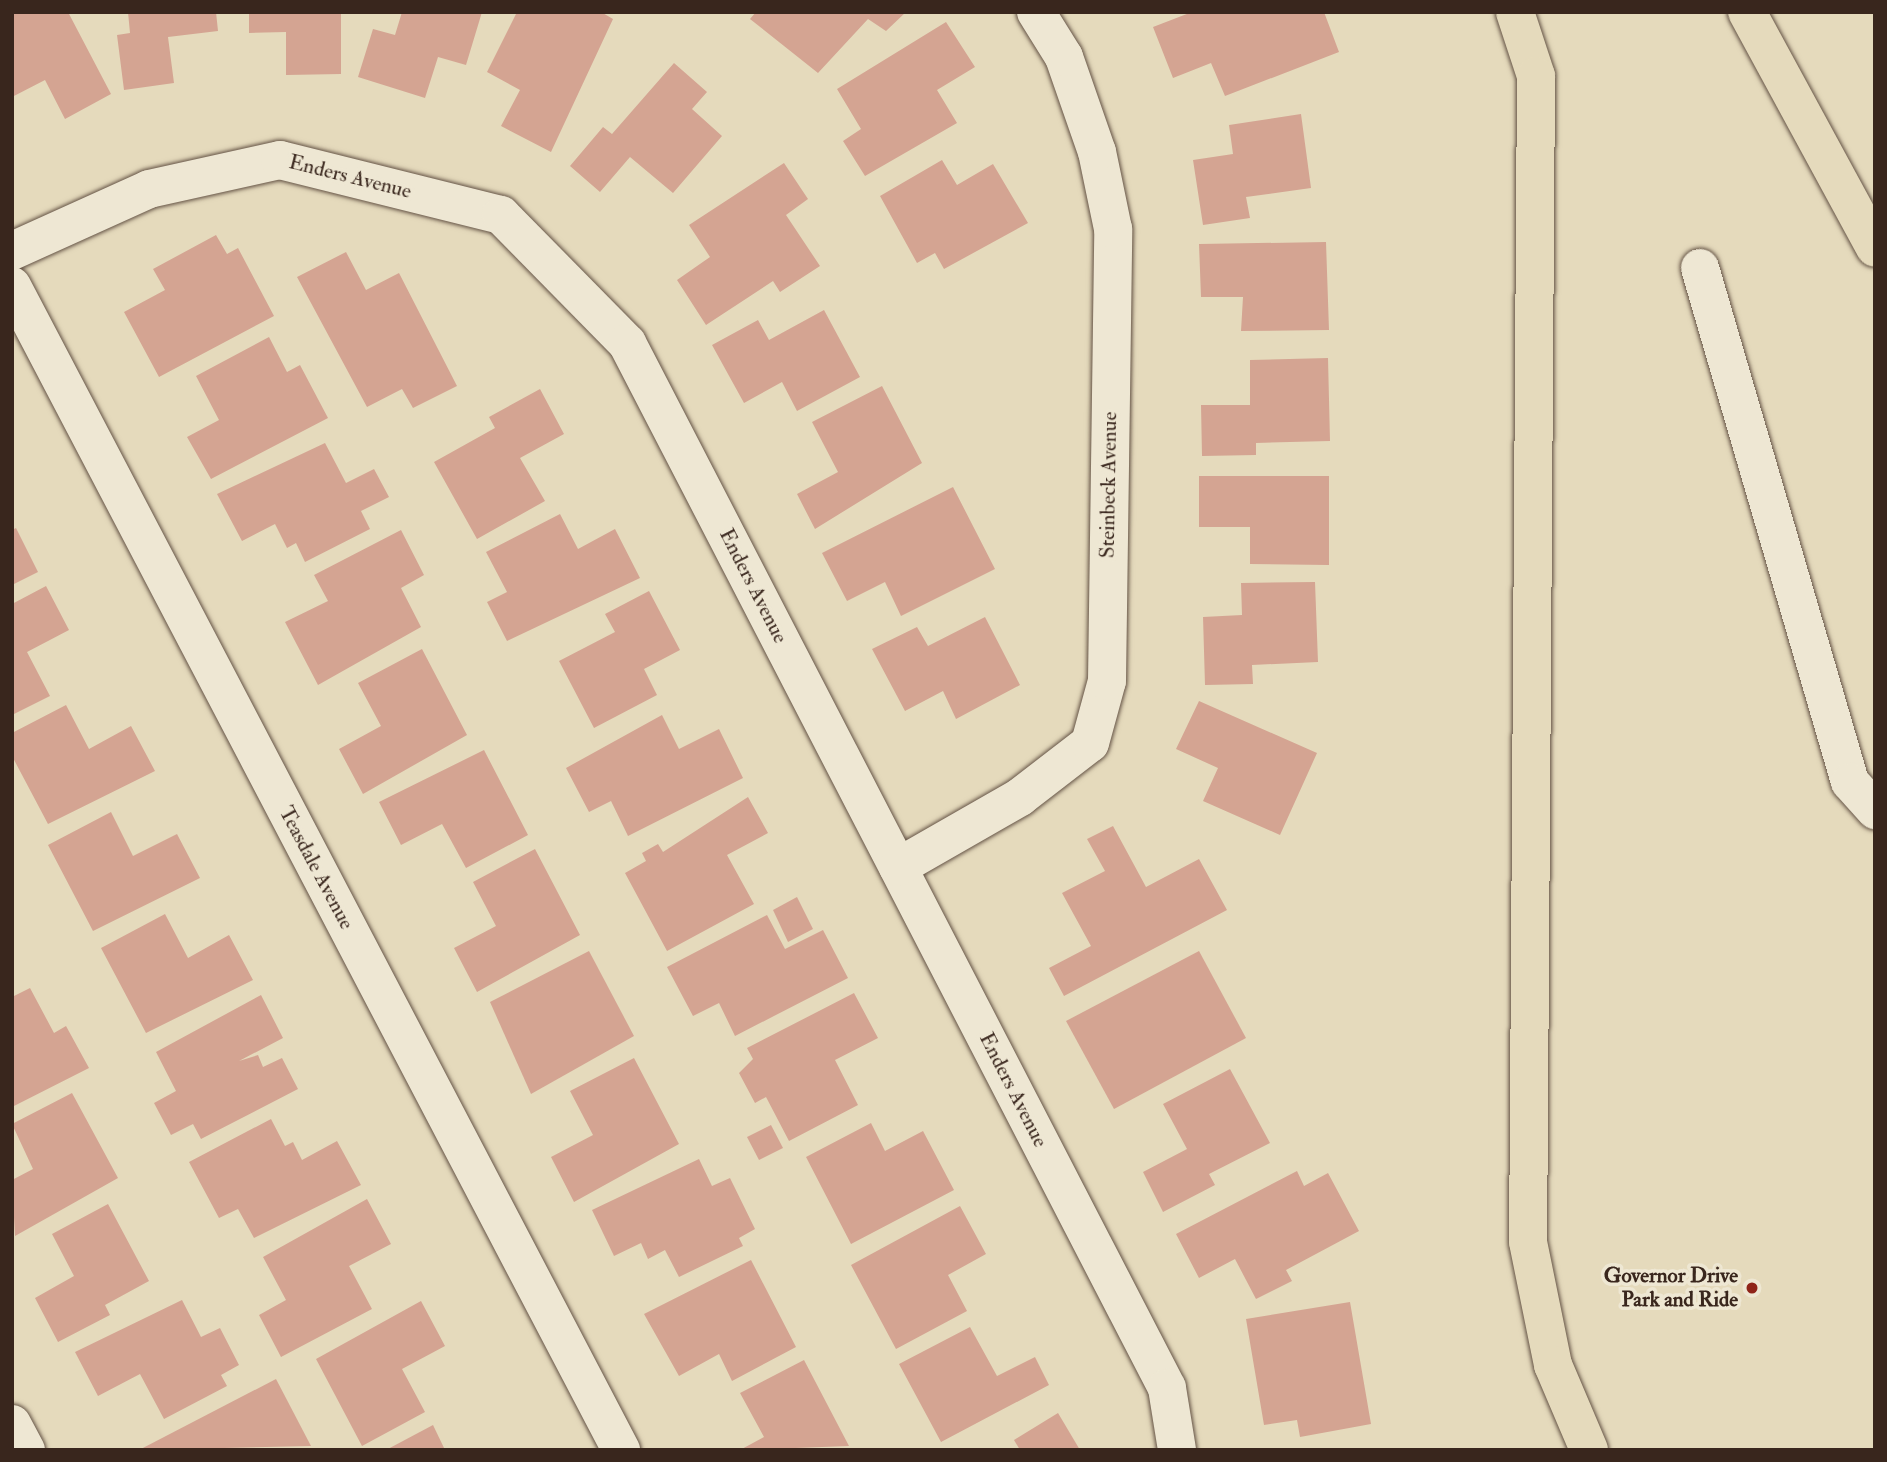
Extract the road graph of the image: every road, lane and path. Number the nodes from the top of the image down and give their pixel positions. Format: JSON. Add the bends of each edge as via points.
{"nodes":[{"id":1,"x":1035,"y":12,"type":"edge"},
{"id":2,"x":1515,"y":12,"type":"edge"},
{"id":3,"x":1747,"y":12,"type":"edge"},
{"id":4,"x":1875,"y":248,"type":"edge"},
{"id":5,"x":12,"y":251,"type":"edge"},
{"id":6,"x":1700,"y":268,"type":"dead end"},
{"id":7,"x":12,"y":285,"type":"edge"},
{"id":8,"x":1875,"y":810,"type":"edge"},
{"id":9,"x":898,"y":867,"type":"junction"},
{"id":10,"x":621,"y":1450,"type":"edge"},
{"id":11,"x":1177,"y":1450,"type":"edge"},
{"id":12,"x":1589,"y":1450,"type":"edge"}],
"edges":[{"from":1,"to":9,"type":"street","name":"Steinbeck Avenue","via":[[1064,57],[1097,152],[1112,229],[1107,681],[1090,743],[1020,797]]},
{"from":2,"to":12,"type":"highway","via":[[1535,76],[1528,1242],[1553,1365]]},
{"from":3,"to":4,"type":"highway"},
{"from":5,"to":9,"type":"street","name":"Enders Avenue","via":[[149,189],[280,160],[501,215],[627,343]]},
{"from":6,"to":8,"type":"street","via":[[1850,782]]},
{"from":7,"to":10,"type":"street","name":"Teasdale Avenue"},
{"from":9,"to":11,"type":"street","name":"Enders Avenue","via":[[1167,1388]]}]}
